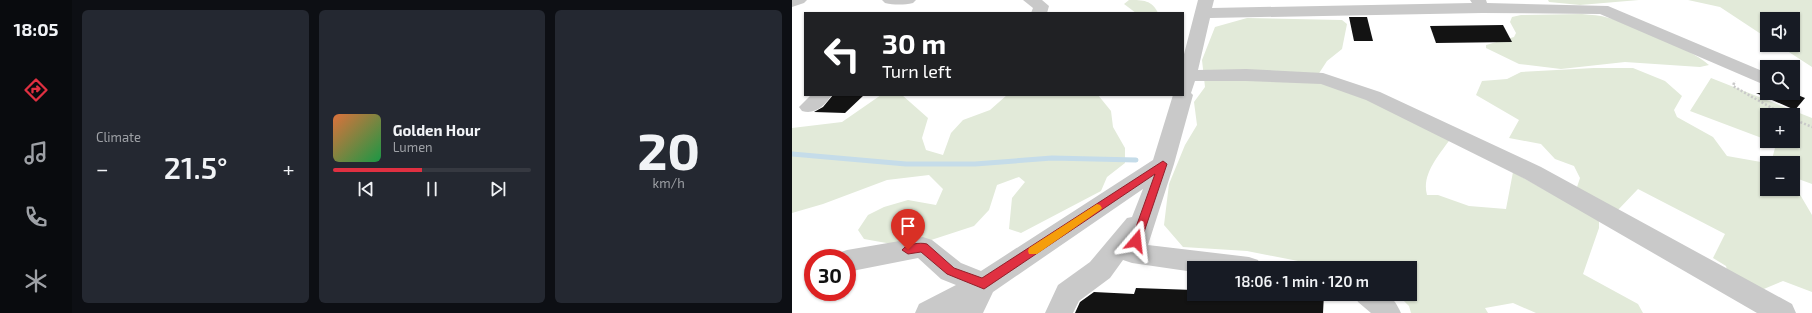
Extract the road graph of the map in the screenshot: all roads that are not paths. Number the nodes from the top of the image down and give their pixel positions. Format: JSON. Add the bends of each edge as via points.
{"nodes":[{"id":1,"x":799,"y":0,"type":"edge"},
{"id":2,"x":890,"y":0,"type":"edge"},
{"id":3,"x":908,"y":0,"type":"edge"},
{"id":4,"x":1031,"y":0,"type":"edge"},
{"id":5,"x":792,"y":2,"type":"edge"},
{"id":6,"x":1480,"y":4,"type":"edge"},
{"id":7,"x":1542,"y":4,"type":"edge"},
{"id":8,"x":1205,"y":6,"type":"edge"},
{"id":9,"x":1039,"y":12,"type":"edge"},
{"id":10,"x":1760,"y":77,"type":"edge"},
{"id":11,"x":1185,"y":86,"type":"edge"},
{"id":12,"x":1182,"y":96,"type":"edge"},
{"id":13,"x":1163,"y":164,"type":"junction"},
{"id":14,"x":1144,"y":217,"type":"junction"},
{"id":15,"x":856,"y":260,"type":"edge"},
{"id":16,"x":1194,"y":261,"type":"edge"},
{"id":17,"x":984,"y":284,"type":"junction"},
{"id":18,"x":1377,"y":301,"type":"edge"},
{"id":19,"x":929,"y":313,"type":"edge"},
{"id":20,"x":956,"y":313,"type":"edge"},
{"id":21,"x":969,"y":313,"type":"edge"},
{"id":22,"x":1059,"y":313,"type":"edge"},
{"id":23,"x":1387,"y":313,"type":"edge"},
{"id":24,"x":1782,"y":313,"type":"edge"}],
"edges":[{"from":1,"to":5,"type":"street"},
{"from":2,"to":3,"type":"street"},
{"from":4,"to":9,"type":"street","via":[[1041,6]]},
{"from":6,"to":7,"type":"street"},
{"from":6,"to":8,"type":"street"},
{"from":7,"to":10,"type":"street","via":[[1602,9]]},
{"from":8,"to":11,"type":"street"},
{"from":11,"to":24,"type":"street","via":[[1246,75],[1322,79],[1374,96],[1533,173]]},
{"from":12,"to":13,"type":"street"},
{"from":13,"to":14,"type":"street"},
{"from":13,"to":17,"type":"street"},
{"from":14,"to":16,"type":"street","via":[[1132,253]]},
{"from":14,"to":22,"type":"street","via":[[1100,270],[1068,293]]},
{"from":15,"to":17,"type":"street","via":[[923,247],[950,271]]},
{"from":17,"to":19,"type":"street"},
{"from":17,"to":20,"type":"street"},
{"from":17,"to":21,"type":"street"},
{"from":18,"to":23,"type":"street","via":[[1386,308]]}]}
